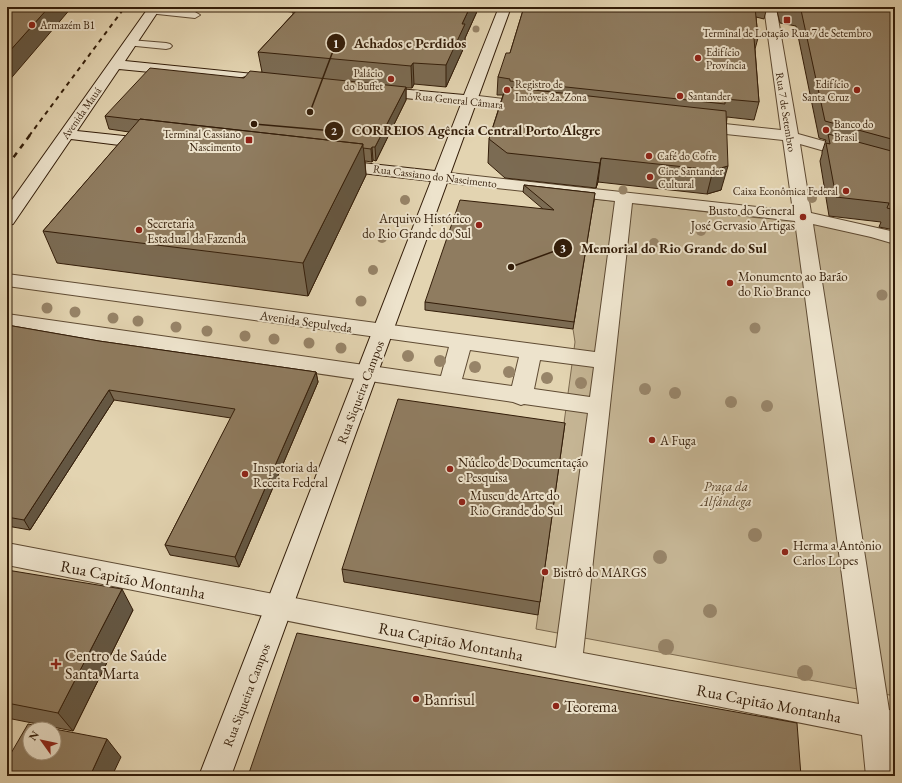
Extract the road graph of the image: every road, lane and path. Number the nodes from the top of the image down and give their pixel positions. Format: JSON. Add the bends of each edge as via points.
{"nodes":[{"id":1,"x":505,"y":7,"type":"edge"},
{"id":2,"x":770,"y":7,"type":"edge"},
{"id":3,"x":153,"y":9,"type":"edge"},
{"id":4,"x":195,"y":15,"type":"dead end"},
{"id":5,"x":130,"y":43,"type":"junction"},
{"id":6,"x":166,"y":46,"type":"dead end"},
{"id":7,"x":115,"y":64,"type":"junction"},
{"id":8,"x":288,"y":82,"type":"edge"},
{"id":9,"x":359,"y":89,"type":"edge"},
{"id":10,"x":470,"y":100,"type":"junction"},
{"id":11,"x":540,"y":108,"type":"edge"},
{"id":12,"x":680,"y":124,"type":"edge"},
{"id":13,"x":66,"y":134,"type":"junction"},
{"id":14,"x":789,"y":136,"type":"junction"},
{"id":15,"x":164,"y":145,"type":"edge"},
{"id":16,"x":323,"y":163,"type":"edge"},
{"id":17,"x":895,"y":166,"type":"edge"},
{"id":18,"x":441,"y":177,"type":"junction"},
{"id":19,"x":624,"y":198,"type":"junction"},
{"id":20,"x":803,"y":217,"type":"junction"},
{"id":21,"x":7,"y":220,"type":"edge"},
{"id":22,"x":895,"y":238,"type":"edge"},
{"id":23,"x":7,"y":280,"type":"edge"},
{"id":24,"x":7,"y":321,"type":"edge"},
{"id":25,"x":383,"y":332,"type":"junction"},
{"id":26,"x":461,"y":343,"type":"junction"},
{"id":27,"x":531,"y":352,"type":"junction"},
{"id":28,"x":605,"y":362,"type":"junction"},
{"id":29,"x":367,"y":374,"type":"junction"},
{"id":30,"x":448,"y":386,"type":"junction"},
{"id":31,"x":521,"y":397,"type":"junction"},
{"id":32,"x":600,"y":407,"type":"junction"},
{"id":33,"x":7,"y":554,"type":"edge"},
{"id":34,"x":279,"y":607,"type":"junction"},
{"id":35,"x":568,"y":664,"type":"junction"},
{"id":36,"x":886,"y":725,"type":"edge"},
{"id":37,"x":215,"y":776,"type":"edge"},
{"id":38,"x":882,"y":776,"type":"edge"}],
"edges":[{"from":1,"to":10,"type":"street","name":"Rua Siqueira Campos"},
{"from":2,"to":14,"type":"street","name":"Rua 7 de Setembro"},
{"from":3,"to":4,"type":"lane"},
{"from":3,"to":5,"type":"street","name":"Avenida Mauá"},
{"from":5,"to":6,"type":"lane"},
{"from":5,"to":7,"type":"street","name":"Avenida Mauá"},
{"from":7,"to":8,"type":"street"},
{"from":7,"to":13,"type":"street","name":"Avenida Mauá"},
{"from":9,"to":10,"type":"street","name":"Rua General Câmara"},
{"from":10,"to":11,"type":"street","name":"Rua General Câmara"},
{"from":10,"to":18,"type":"street","name":"Rua Siqueira Campos"},
{"from":12,"to":14,"type":"street"},
{"from":13,"to":15,"type":"street"},
{"from":13,"to":21,"type":"street","name":"Avenida Mauá"},
{"from":14,"to":17,"type":"street"},
{"from":14,"to":20,"type":"street","name":"Rua 7 de Setembro"},
{"from":16,"to":18,"type":"street","name":"Rua Cassiano do Nascimento"},
{"from":18,"to":19,"type":"street","name":"Rua Cassiano do Nascimento"},
{"from":18,"to":25,"type":"street","name":"Rua Siqueira Campos"},
{"from":19,"to":20,"type":"street","name":"Rua Cassiano do Nascimento"},
{"from":19,"to":28,"type":"street"},
{"from":20,"to":22,"type":"street"},
{"from":20,"to":36,"type":"street"},
{"from":23,"to":25,"type":"street","name":"Avenida Sepulveda"},
{"from":24,"to":29,"type":"street"},
{"from":25,"to":26,"type":"street","name":"Avenida Sepulveda"},
{"from":25,"to":29,"type":"street","name":"Rua Siqueira Campos"},
{"from":26,"to":27,"type":"street","name":"Avenida Sepulveda"},
{"from":26,"to":30,"type":"street"},
{"from":27,"to":28,"type":"street","name":"Avenida Sepulveda"},
{"from":27,"to":31,"type":"street"},
{"from":28,"to":32,"type":"street"},
{"from":29,"to":30,"type":"street"},
{"from":29,"to":34,"type":"street","name":"Rua Siqueira Campos"},
{"from":30,"to":31,"type":"street"},
{"from":31,"to":32,"type":"street"},
{"from":32,"to":35,"type":"street"},
{"from":33,"to":34,"type":"street","name":"Rua Capitão Montanha"},
{"from":34,"to":35,"type":"street","name":"Rua Capitão Montanha"},
{"from":34,"to":37,"type":"street","name":"Rua Siqueira Campos"},
{"from":35,"to":36,"type":"street","name":"Rua Capitão Montanha"},
{"from":36,"to":38,"type":"street"}]}
